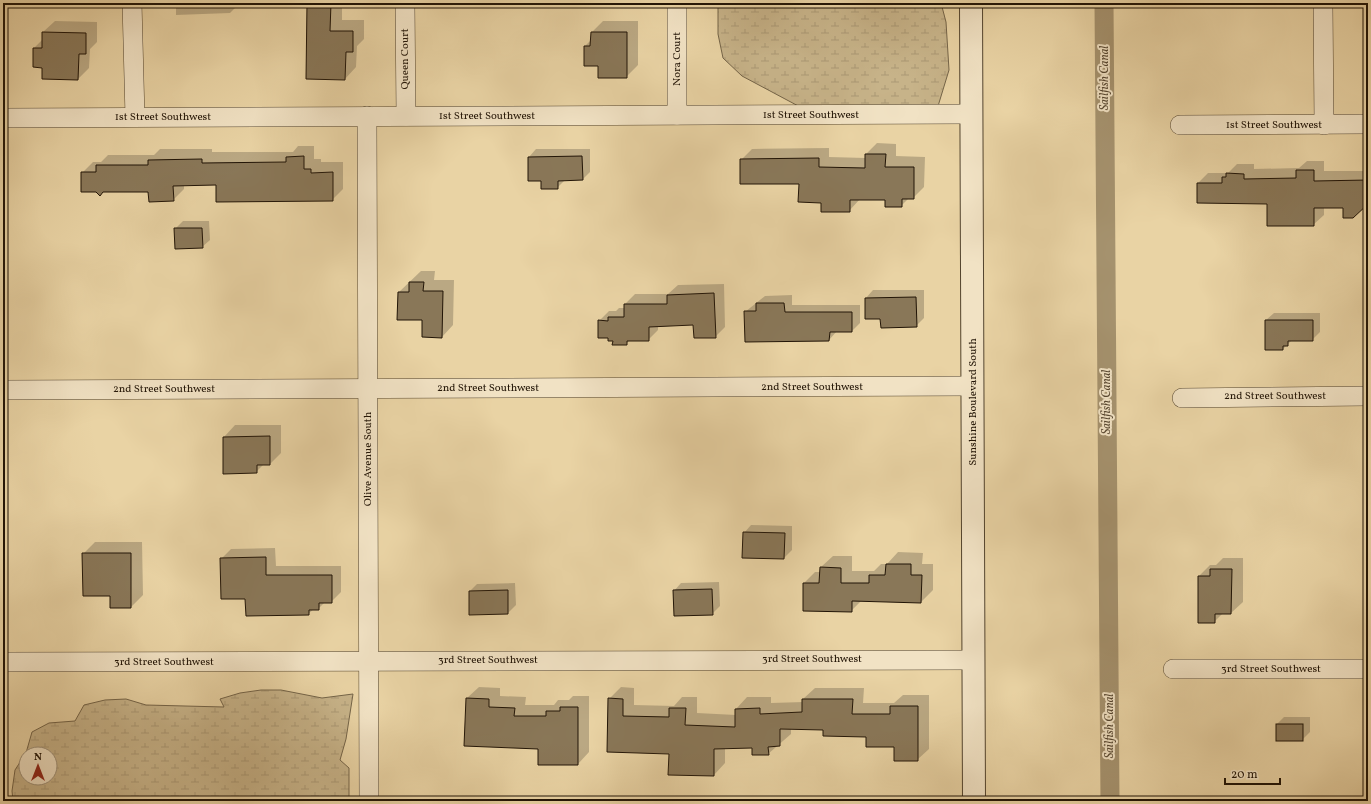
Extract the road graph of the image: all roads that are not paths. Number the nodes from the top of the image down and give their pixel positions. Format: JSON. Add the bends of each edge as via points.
{"nodes":[{"id":1,"x":132,"y":3,"type":"edge"},
{"id":2,"x":405,"y":3,"type":"edge"},
{"id":3,"x":677,"y":3,"type":"edge"},
{"id":4,"x":971,"y":3,"type":"edge"},
{"id":5,"x":1323,"y":3,"type":"edge"},
{"id":6,"x":971,"y":114,"type":"junction"},
{"id":7,"x":678,"y":115,"type":"junction"},
{"id":8,"x":367,"y":116,"type":"junction"},
{"id":9,"x":406,"y":116,"type":"junction"},
{"id":10,"x":134,"y":117,"type":"junction"},
{"id":11,"x":3,"y":118,"type":"edge"},
{"id":12,"x":1324,"y":124,"type":"junction"},
{"id":13,"x":1368,"y":124,"type":"edge"},
{"id":14,"x":1180,"y":125,"type":"dead end"},
{"id":15,"x":973,"y":386,"type":"junction"},
{"id":16,"x":368,"y":389,"type":"junction"},
{"id":17,"x":3,"y":390,"type":"edge"},
{"id":18,"x":1368,"y":396,"type":"edge"},
{"id":19,"x":1182,"y":398,"type":"dead end"},
{"id":20,"x":974,"y":660,"type":"junction"},
{"id":21,"x":368,"y":661,"type":"junction"},
{"id":22,"x":3,"y":662,"type":"edge"},
{"id":23,"x":1173,"y":669,"type":"dead end"},
{"id":24,"x":1368,"y":669,"type":"edge"},
{"id":25,"x":368,"y":801,"type":"edge"},
{"id":26,"x":974,"y":801,"type":"edge"}],
"edges":[{"from":1,"to":10,"type":"street"},
{"from":2,"to":9,"type":"street","name":"Queen Court"},
{"from":3,"to":7,"type":"street","name":"Nora Court"},
{"from":4,"to":6,"type":"street","name":"Sunshine Boulevard South"},
{"from":5,"to":12,"type":"street"},
{"from":6,"to":7,"type":"street","name":"1st Street Southwest"},
{"from":6,"to":15,"type":"street","name":"Sunshine Boulevard South"},
{"from":7,"to":9,"type":"street","name":"1st Street Southwest"},
{"from":8,"to":9,"type":"street","name":"1st Street Southwest"},
{"from":8,"to":10,"type":"street","name":"1st Street Southwest"},
{"from":8,"to":16,"type":"street","name":"Olive Avenue South"},
{"from":10,"to":11,"type":"street","name":"1st Street Southwest"},
{"from":12,"to":13,"type":"street","name":"1st Street Southwest"},
{"from":12,"to":14,"type":"street","name":"1st Street Southwest"},
{"from":15,"to":16,"type":"street","name":"2nd Street Southwest"},
{"from":15,"to":20,"type":"street","name":"Sunshine Boulevard South"},
{"from":16,"to":17,"type":"street","name":"2nd Street Southwest"},
{"from":16,"to":21,"type":"street","name":"Olive Avenue South"},
{"from":18,"to":19,"type":"street","name":"2nd Street Southwest"},
{"from":20,"to":21,"type":"street","name":"3rd Street Southwest"},
{"from":20,"to":26,"type":"street","name":"Sunshine Boulevard South"},
{"from":21,"to":22,"type":"street","name":"3rd Street Southwest"},
{"from":21,"to":25,"type":"street","name":"Olive Avenue South"},
{"from":23,"to":24,"type":"street","name":"3rd Street Southwest"}]}
